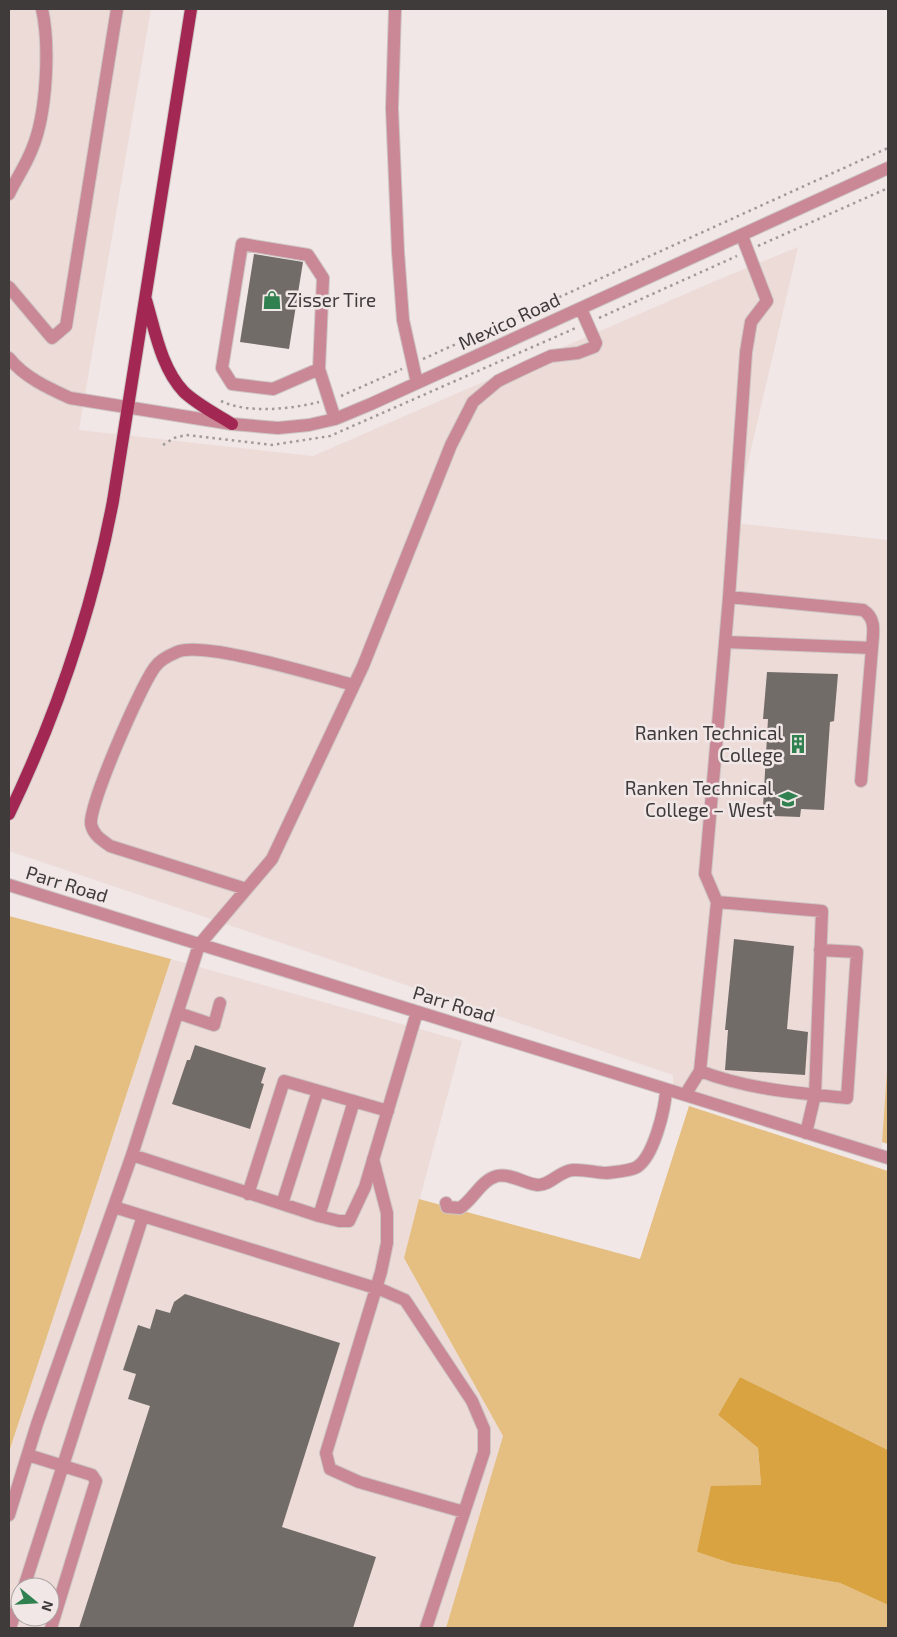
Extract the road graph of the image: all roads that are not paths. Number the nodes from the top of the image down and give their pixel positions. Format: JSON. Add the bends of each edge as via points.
{"nodes":[{"id":1,"x":42,"y":9,"type":"edge"},
{"id":2,"x":116,"y":9,"type":"edge"},
{"id":3,"x":191,"y":9,"type":"edge"},
{"id":4,"x":396,"y":9,"type":"edge"},
{"id":5,"x":888,"y":168,"type":"edge"},
{"id":6,"x":9,"y":194,"type":"edge"},
{"id":7,"x":742,"y":236,"type":"junction"},
{"id":8,"x":10,"y":290,"type":"edge"},
{"id":9,"x":146,"y":297,"type":"junction"},
{"id":10,"x":581,"y":309,"type":"junction"},
{"id":11,"x":9,"y":358,"type":"edge"},
{"id":12,"x":319,"y":370,"type":"junction"},
{"id":13,"x":418,"y":383,"type":"junction"},
{"id":14,"x":128,"y":407,"type":"junction"},
{"id":15,"x":335,"y":419,"type":"junction"},
{"id":16,"x":232,"y":424,"type":"junction"},
{"id":17,"x":729,"y":597,"type":"junction"},
{"id":18,"x":725,"y":642,"type":"junction"},
{"id":19,"x":872,"y":648,"type":"junction"},
{"id":20,"x":354,"y":685,"type":"junction"},
{"id":21,"x":861,"y":781,"type":"dead end"},
{"id":22,"x":9,"y":814,"type":"edge"},
{"id":23,"x":9,"y":885,"type":"edge"},
{"id":24,"x":246,"y":889,"type":"junction"},
{"id":25,"x":717,"y":902,"type":"junction"},
{"id":26,"x":200,"y":945,"type":"junction"},
{"id":27,"x":820,"y":950,"type":"junction"},
{"id":28,"x":220,"y":1004,"type":"dead end"},
{"id":29,"x":417,"y":1012,"type":"junction"},
{"id":30,"x":178,"y":1013,"type":"junction"},
{"id":31,"x":700,"y":1071,"type":"junction"},
{"id":32,"x":666,"y":1090,"type":"junction"},
{"id":33,"x":318,"y":1091,"type":"junction"},
{"id":34,"x":685,"y":1095,"type":"junction"},
{"id":35,"x":815,"y":1095,"type":"junction"},
{"id":36,"x":354,"y":1101,"type":"junction"},
{"id":37,"x":388,"y":1111,"type":"junction"},
{"id":38,"x":806,"y":1133,"type":"junction"},
{"id":39,"x":132,"y":1156,"type":"junction"},
{"id":40,"x":888,"y":1158,"type":"edge"},
{"id":41,"x":373,"y":1159,"type":"junction"},
{"id":42,"x":248,"y":1194,"type":"junction"},
{"id":43,"x":446,"y":1202,"type":"dead end"},
{"id":44,"x":282,"y":1204,"type":"junction"},
{"id":45,"x":114,"y":1207,"type":"junction"},
{"id":46,"x":143,"y":1216,"type":"junction"},
{"id":47,"x":319,"y":1216,"type":"junction"},
{"id":48,"x":376,"y":1288,"type":"junction"},
{"id":49,"x":28,"y":1455,"type":"junction"},
{"id":50,"x":63,"y":1465,"type":"junction"},
{"id":51,"x":464,"y":1512,"type":"junction"},
{"id":52,"x":9,"y":1516,"type":"edge"},
{"id":53,"x":27,"y":1577,"type":"edge"},
{"id":54,"x":51,"y":1628,"type":"edge"},
{"id":55,"x":426,"y":1628,"type":"edge"}],
"edges":[{"from":1,"to":6,"type":"street","via":[[46,29],[44,97],[33,148]]},
{"from":2,"to":8,"type":"street","via":[[66,326],[52,338]]},
{"from":3,"to":9,"type":"main road"},
{"from":4,"to":13,"type":"street","via":[[392,108],[394,167],[403,320]]},
{"from":5,"to":7,"type":"street","name":"Mexico Road"},
{"from":7,"to":10,"type":"street","name":"Mexico Road"},
{"from":7,"to":17,"type":"street","via":[[767,301],[751,322],[746,352]]},
{"from":9,"to":14,"type":"main road"},
{"from":9,"to":16,"type":"main road","via":[[169,370],[198,404]]},
{"from":10,"to":13,"type":"street","name":"Mexico Road"},
{"from":10,"to":20,"type":"street","via":[[596,343],[594,347],[578,353],[551,356],[498,381],[473,402],[452,445]]},
{"from":11,"to":14,"type":"street","name":"Mexico Road","via":[[16,367],[46,387],[70,398]]},
{"from":12,"to":12,"type":"street","via":[[323,278],[308,255],[242,244],[222,368],[232,384],[272,389]]},
{"from":12,"to":15,"type":"street"},
{"from":13,"to":15,"type":"street","name":"Mexico Road"},
{"from":14,"to":16,"type":"street","name":"Mexico Road"},
{"from":14,"to":22,"type":"main road","via":[[105,544],[87,614],[58,703]]},
{"from":15,"to":16,"type":"street","name":"Mexico Road","via":[[278,428]]},
{"from":17,"to":18,"type":"street"},
{"from":17,"to":19,"type":"street","via":[[864,610],[874,621]]},
{"from":18,"to":19,"type":"street"},
{"from":18,"to":25,"type":"street","via":[[705,874]]},
{"from":19,"to":21,"type":"street"},
{"from":20,"to":24,"type":"street","via":[[272,859]]},
{"from":20,"to":24,"type":"street","via":[[215,650],[178,651],[156,665],[140,693],[94,804],[91,824],[96,836],[110,846]]},
{"from":23,"to":26,"type":"street","name":"Parr Road"},
{"from":24,"to":26,"type":"street"},
{"from":25,"to":27,"type":"street","via":[[822,911]]},
{"from":25,"to":31,"type":"street"},
{"from":26,"to":29,"type":"street","name":"Parr Road"},
{"from":26,"to":30,"type":"street"},
{"from":27,"to":35,"type":"street"},
{"from":27,"to":35,"type":"street","via":[[857,952],[847,1098]]},
{"from":28,"to":30,"type":"street","via":[[214,1025]]},
{"from":29,"to":32,"type":"street","name":"Parr Road"},
{"from":29,"to":37,"type":"street"},
{"from":30,"to":39,"type":"street"},
{"from":31,"to":34,"type":"street"},
{"from":31,"to":35,"type":"street","via":[[761,1088]]},
{"from":32,"to":34,"type":"street","name":"Parr Road"},
{"from":32,"to":43,"type":"street","via":[[651,1148],[636,1168],[607,1173],[567,1171],[538,1185],[496,1176],[460,1208],[448,1207]]},
{"from":33,"to":36,"type":"street"},
{"from":33,"to":42,"type":"street","via":[[284,1081]]},
{"from":33,"to":44,"type":"street"},
{"from":34,"to":38,"type":"street","name":"Parr Road"},
{"from":35,"to":38,"type":"street"},
{"from":36,"to":37,"type":"street"},
{"from":36,"to":47,"type":"street"},
{"from":37,"to":41,"type":"street"},
{"from":38,"to":40,"type":"street","name":"Parr Road"},
{"from":39,"to":42,"type":"street"},
{"from":39,"to":45,"type":"street"},
{"from":41,"to":47,"type":"street","via":[[365,1187],[349,1221]]},
{"from":41,"to":48,"type":"street","via":[[387,1213],[387,1244]]},
{"from":42,"to":44,"type":"street"},
{"from":44,"to":47,"type":"street"},
{"from":45,"to":46,"type":"street"},
{"from":45,"to":49,"type":"street"},
{"from":46,"to":48,"type":"street"},
{"from":46,"to":50,"type":"street"},
{"from":48,"to":51,"type":"street","via":[[405,1300],[472,1400],[484,1429],[484,1452]]},
{"from":48,"to":51,"type":"street","via":[[326,1453],[330,1469],[359,1482]]},
{"from":49,"to":50,"type":"street"},
{"from":49,"to":52,"type":"street"},
{"from":50,"to":53,"type":"street"},
{"from":50,"to":54,"type":"street","via":[[92,1475],[96,1481]]},
{"from":51,"to":55,"type":"street"}]}
